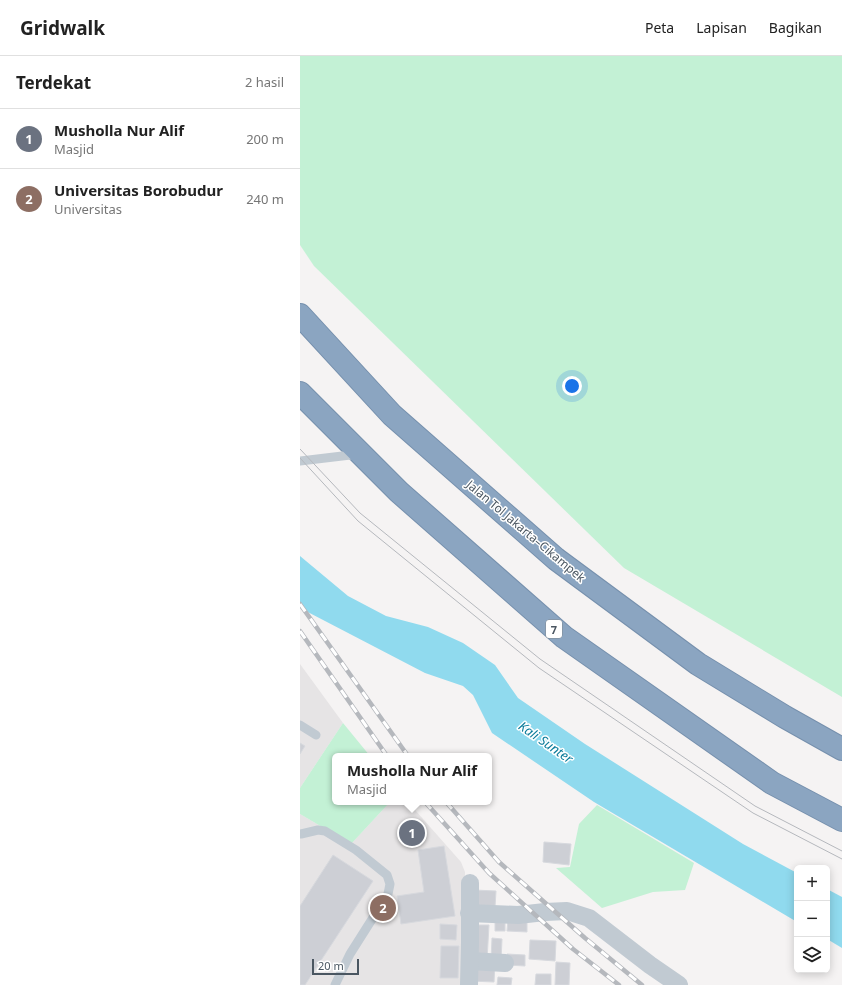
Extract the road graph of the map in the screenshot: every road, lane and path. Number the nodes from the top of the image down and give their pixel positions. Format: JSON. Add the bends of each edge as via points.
{"nodes":[{"id":1,"x":300,"y":315,"type":"edge"},
{"id":2,"x":300,"y":393,"type":"edge"},
{"id":3,"x":360,"y":454,"type":"junction"},
{"id":4,"x":300,"y":461,"type":"edge"},
{"id":5,"x":300,"y":725,"type":"edge"},
{"id":6,"x":316,"y":735,"type":"dead end"},
{"id":7,"x":842,"y":749,"type":"edge"},
{"id":8,"x":842,"y":820,"type":"edge"},
{"id":9,"x":300,"y":834,"type":"edge"},
{"id":10,"x":470,"y":883,"type":"dead end"},
{"id":11,"x":469,"y":913,"type":"junction"},
{"id":12,"x":470,"y":961,"type":"junction"},
{"id":13,"x":505,"y":963,"type":"dead end"},
{"id":14,"x":335,"y":985,"type":"edge"},
{"id":15,"x":469,"y":985,"type":"edge"},
{"id":16,"x":679,"y":985,"type":"edge"}],
"edges":[{"from":1,"to":7,"type":"highway","name":"Jalan Tol Jakarta–Cikampek","via":[[392,415],[556,560],[698,664]]},
{"from":2,"to":3,"type":"highway","number":"7"},
{"from":3,"to":4,"type":"lane"},
{"from":3,"to":8,"type":"highway","number":"7","via":[[399,492],[564,637],[772,783]]},
{"from":5,"to":6,"type":"lane"},
{"from":9,"to":14,"type":"lane","via":[[325,831],[356,850],[387,875],[390,884],[388,894],[350,954]]},
{"from":10,"to":11,"type":"street"},
{"from":11,"to":12,"type":"street"},
{"from":11,"to":16,"type":"street","via":[[518,915],[568,911],[588,918]]},
{"from":12,"to":13,"type":"street"},
{"from":12,"to":15,"type":"street"}]}
